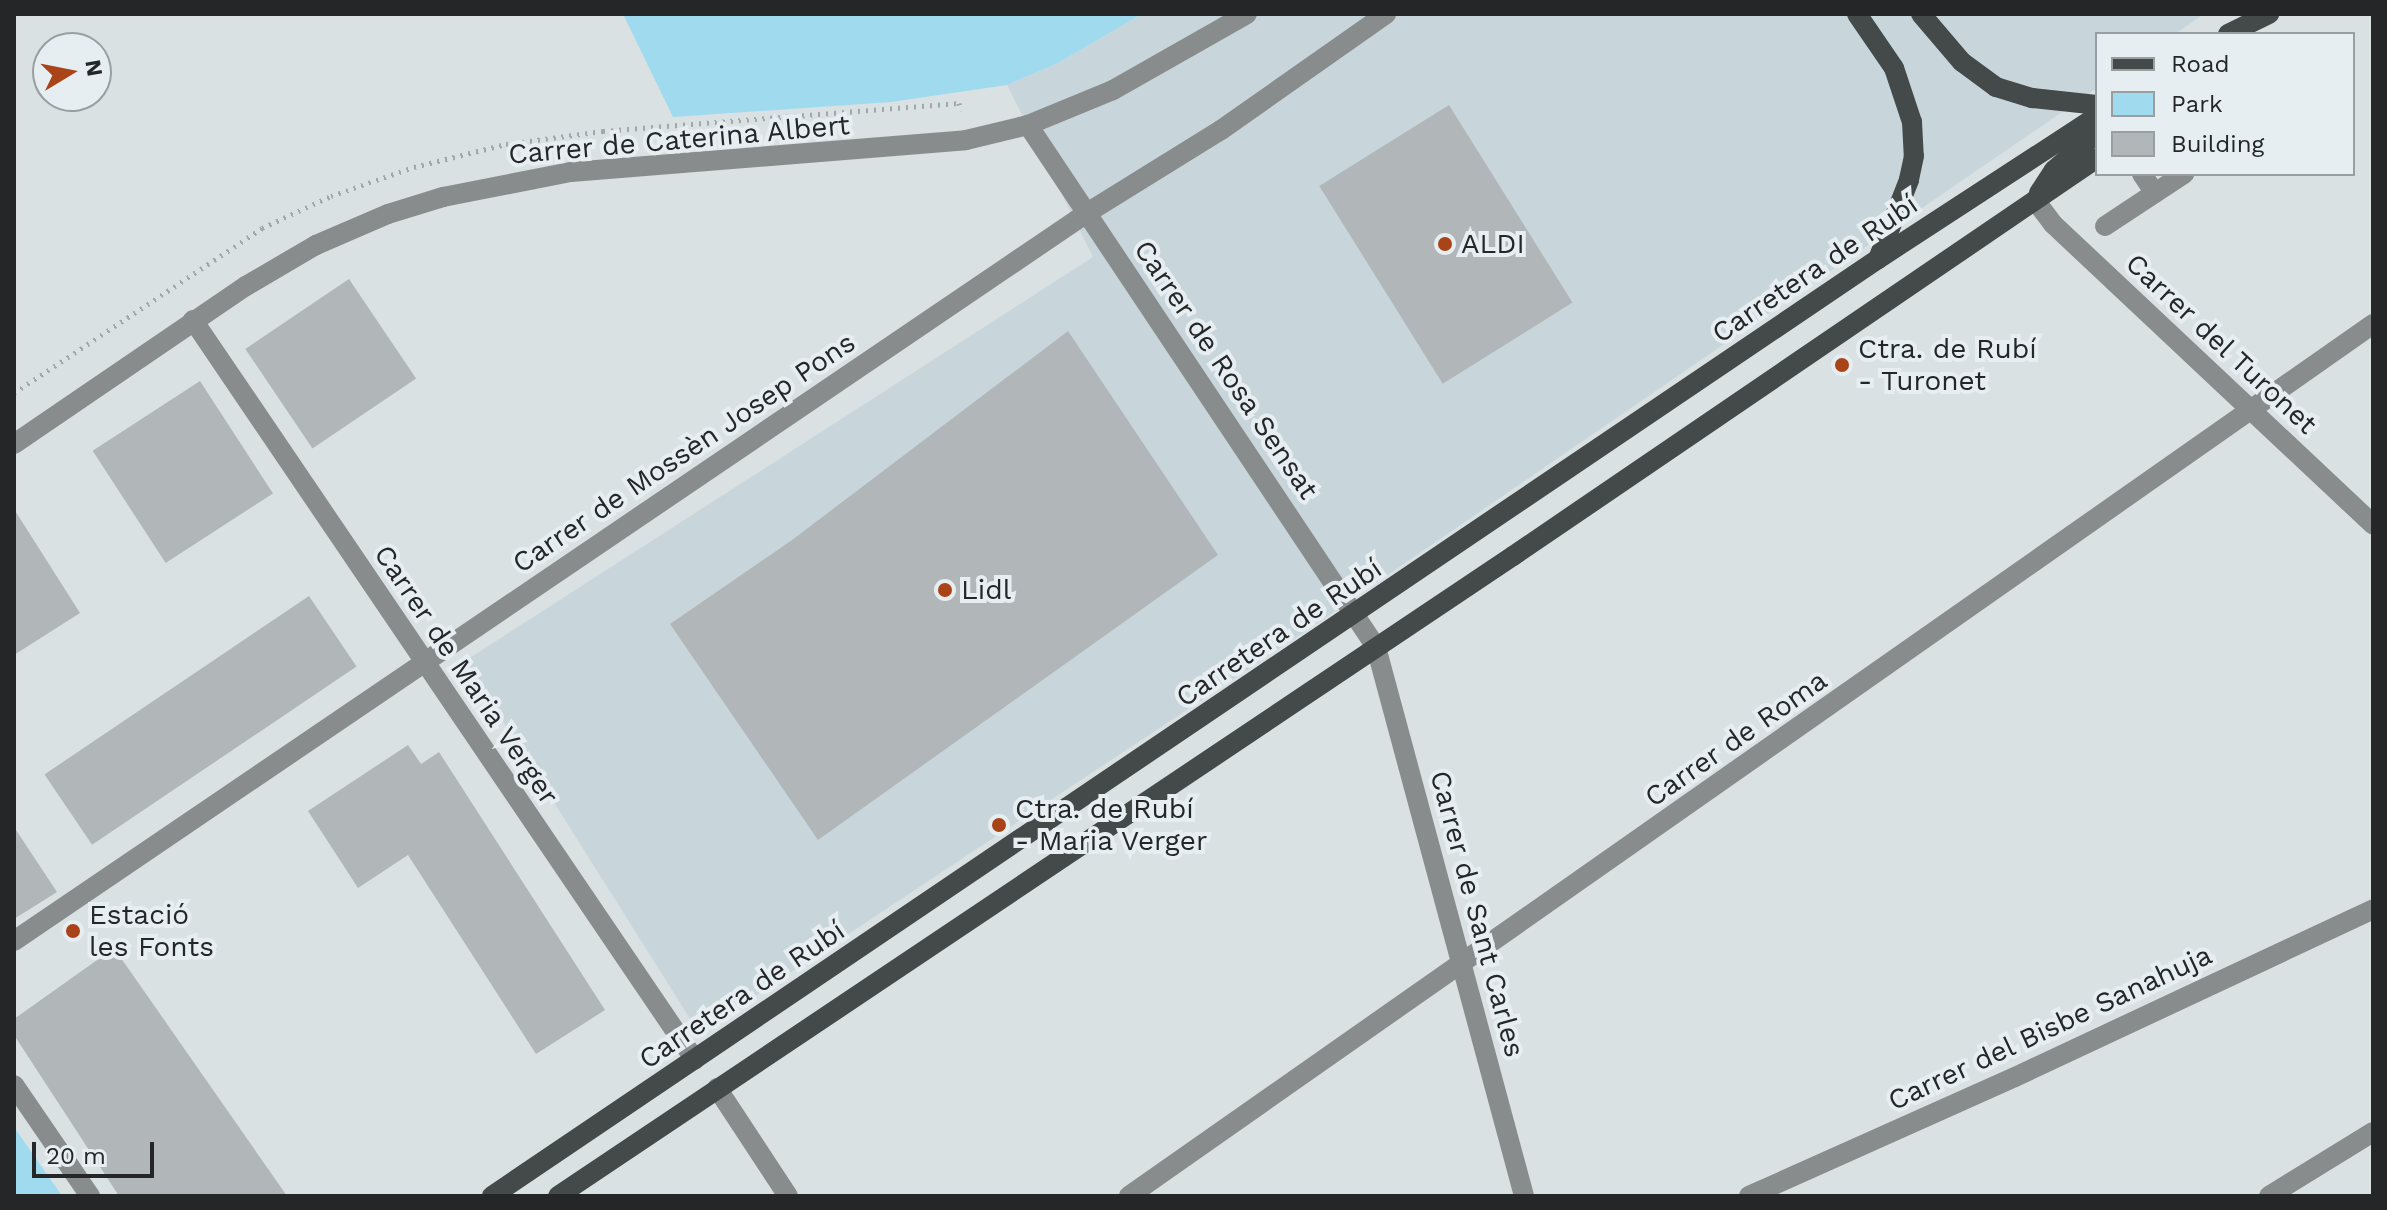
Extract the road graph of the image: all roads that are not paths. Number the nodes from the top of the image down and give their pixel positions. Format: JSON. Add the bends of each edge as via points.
{"nodes":[{"id":1,"x":1247,"y":14,"type":"edge"},
{"id":2,"x":1386,"y":14,"type":"edge"},
{"id":3,"x":1857,"y":14,"type":"edge"},
{"id":4,"x":1921,"y":14,"type":"edge"},
{"id":5,"x":2271,"y":14,"type":"edge"},
{"id":6,"x":2232,"y":32,"type":"edge"},
{"id":7,"x":2254,"y":32,"type":"edge"},
{"id":8,"x":2095,"y":105,"type":"edge"},
{"id":9,"x":2095,"y":117,"type":"edge"},
{"id":10,"x":1028,"y":125,"type":"junction"},
{"id":11,"x":2095,"y":135,"type":"edge"},
{"id":12,"x":2095,"y":159,"type":"edge"},
{"id":13,"x":2143,"y":176,"type":"edge"},
{"id":14,"x":2181,"y":176,"type":"edge"},
{"id":15,"x":2155,"y":193,"type":"junction"},
{"id":16,"x":2035,"y":200,"type":"junction"},
{"id":17,"x":1087,"y":213,"type":"junction"},
{"id":18,"x":2105,"y":226,"type":"dead end"},
{"id":19,"x":1878,"y":259,"type":"junction"},
{"id":20,"x":193,"y":320,"type":"junction"},
{"id":21,"x":2373,"y":324,"type":"edge"},
{"id":22,"x":2252,"y":412,"type":"junction"},
{"id":23,"x":14,"y":444,"type":"edge"},
{"id":24,"x":2373,"y":524,"type":"edge"},
{"id":25,"x":1357,"y":614,"type":"junction"},
{"id":26,"x":1376,"y":647,"type":"junction"},
{"id":27,"x":424,"y":664,"type":"junction"},
{"id":28,"x":2373,"y":909,"type":"edge"},
{"id":29,"x":14,"y":941,"type":"edge"},
{"id":30,"x":1462,"y":965,"type":"junction"},
{"id":31,"x":695,"y":1060,"type":"junction"},
{"id":32,"x":14,"y":1085,"type":"edge"},
{"id":33,"x":717,"y":1088,"type":"junction"},
{"id":34,"x":2373,"y":1132,"type":"edge"},
{"id":35,"x":90,"y":1196,"type":"edge"},
{"id":36,"x":492,"y":1196,"type":"edge"},
{"id":37,"x":558,"y":1196,"type":"edge"},
{"id":38,"x":788,"y":1196,"type":"edge"},
{"id":39,"x":1129,"y":1196,"type":"edge"},
{"id":40,"x":1524,"y":1196,"type":"edge"},
{"id":41,"x":1749,"y":1196,"type":"edge"},
{"id":42,"x":2269,"y":1196,"type":"edge"}],
"edges":[{"from":1,"to":10,"type":"street","name":"Carrer de Caterina Albert","via":[[1113,90]]},
{"from":2,"to":17,"type":"street","name":"Carrer de Mossèn Josep Pons","via":[[1221,130]]},
{"from":3,"to":19,"type":"main road","via":[[1894,68],[1912,122],[1909,180]]},
{"from":4,"to":8,"type":"main road","via":[[1962,62],[1996,87],[2032,98]]},
{"from":5,"to":6,"type":"main road"},
{"from":5,"to":7,"type":"main road"},
{"from":9,"to":19,"type":"main road","name":"Carretera de Rubí"},
{"from":10,"to":17,"type":"street","name":"Carrer de Rosa Sensat"},
{"from":10,"to":20,"type":"street","name":"Carrer de Caterina Albert","via":[[966,140],[571,172],[443,197],[316,245]]},
{"from":11,"to":16,"type":"main road","via":[[2047,177]]},
{"from":12,"to":16,"type":"main road"},
{"from":13,"to":15,"type":"street"},
{"from":14,"to":15,"type":"street"},
{"from":15,"to":18,"type":"street"},
{"from":16,"to":22,"type":"street","name":"Carrer del Turonet","via":[[2053,224]]},
{"from":16,"to":26,"type":"main road"},
{"from":17,"to":25,"type":"street","name":"Carrer de Rosa Sensat"},
{"from":17,"to":27,"type":"street","name":"Carrer de Mossèn Josep Pons"},
{"from":19,"to":25,"type":"main road","name":"Carretera de Rubí"},
{"from":20,"to":23,"type":"street","name":"Carrer de Caterina Albert"},
{"from":20,"to":27,"type":"street","name":"Carrer de Maria Verger"},
{"from":21,"to":22,"type":"street","name":"Carrer de Roma"},
{"from":22,"to":24,"type":"street","name":"Carrer del Turonet"},
{"from":22,"to":30,"type":"street","name":"Carrer de Roma"},
{"from":25,"to":26,"type":"street","name":"Carrer de Rosa Sensat"},
{"from":25,"to":31,"type":"main road","name":"Carretera de Rubí"},
{"from":26,"to":30,"type":"street","name":"Carrer de Sant Carles"},
{"from":26,"to":33,"type":"main road"},
{"from":27,"to":29,"type":"street","name":"Carrer de Mossèn Josep Pons"},
{"from":27,"to":31,"type":"street","name":"Carrer de Maria Verger"},
{"from":28,"to":41,"type":"street","name":"Carrer del Bisbe Sanahuja"},
{"from":30,"to":39,"type":"street","name":"Carrer de Roma"},
{"from":30,"to":40,"type":"street","name":"Carrer de Sant Carles"},
{"from":31,"to":36,"type":"main road","name":"Carretera de Rubí"},
{"from":32,"to":35,"type":"street"},
{"from":33,"to":37,"type":"main road"},
{"from":33,"to":38,"type":"street"},
{"from":34,"to":42,"type":"street"}]}
